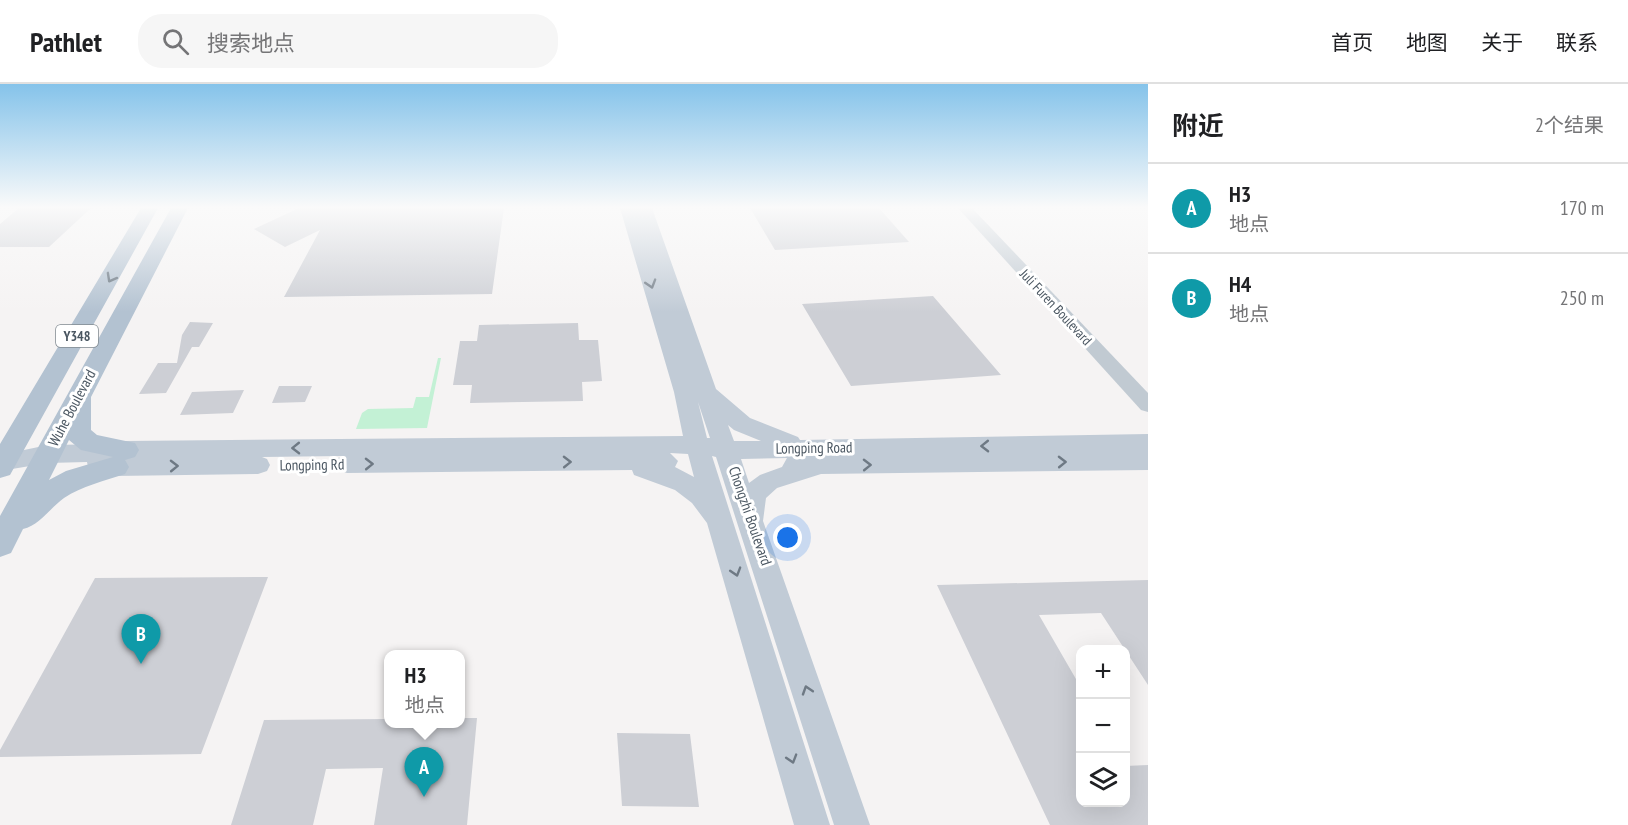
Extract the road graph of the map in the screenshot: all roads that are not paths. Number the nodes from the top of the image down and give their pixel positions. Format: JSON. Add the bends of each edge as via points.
{"nodes":[{"id":1,"x":130,"y":243,"type":"edge"},
{"id":2,"x":161,"y":243,"type":"edge"},
{"id":3,"x":641,"y":243,"type":"edge"},
{"id":4,"x":654,"y":243,"type":"edge"},
{"id":5,"x":996,"y":243,"type":"edge"},
{"id":6,"x":1008,"y":243,"type":"edge"},
{"id":7,"x":82,"y":389,"type":"junction"},
{"id":8,"x":696,"y":392,"type":"junction"},
{"id":9,"x":1148,"y":392,"type":"edge"},
{"id":10,"x":1148,"y":405,"type":"edge"},
{"id":11,"x":1148,"y":443,"type":"edge"},
{"id":12,"x":614,"y":453,"type":"junction"},
{"id":13,"x":715,"y":456,"type":"junction"},
{"id":14,"x":816,"y":457,"type":"junction"},
{"id":15,"x":45,"y":459,"type":"junction"},
{"id":16,"x":121,"y":459,"type":"junction"},
{"id":17,"x":1148,"y":461,"type":"edge"},
{"id":18,"x":1,"y":465,"type":"edge"},
{"id":19,"x":758,"y":540,"type":"junction"},
{"id":20,"x":0,"y":545,"type":"edge"},
{"id":21,"x":728,"y":545,"type":"junction"},
{"id":22,"x":812,"y":825,"type":"edge"},
{"id":23,"x":852,"y":825,"type":"edge"}],
"edges":[{"from":1,"to":18,"type":"main road","name":"Wuhe Boulevard","number":"Y348","one_way":true},
{"from":2,"to":7,"type":"main road","name":"Wuhe Boulevard","number":"Y348"},
{"from":3,"to":8,"type":"main road","name":"Chongzhi Boulevard","one_way":true},
{"from":4,"to":8,"type":"main road","name":"Chongzhi Boulevard"},
{"from":5,"to":10,"type":"street","name":"Juli Furen Boulevard"},
{"from":6,"to":9,"type":"street","name":"Juli Furen Boulevard"},
{"from":7,"to":15,"type":"main road","name":"Wuhe Boulevard","number":"Y348"},
{"from":7,"to":16,"type":"main road","via":[[79,435]]},
{"from":8,"to":12,"type":"main road","via":[[672,431]]},
{"from":8,"to":13,"type":"main road","name":"Chongzhi Boulevard"},
{"from":8,"to":14,"type":"main road","via":[[742,423]]},
{"from":11,"to":14,"type":"main road","name":"Longping Road","one_way":true},
{"from":12,"to":13,"type":"main road","name":"Longping Road"},
{"from":12,"to":16,"type":"main road","name":"Longping Rd"},
{"from":12,"to":21,"type":"main road","via":[[678,478],[693,489],[710,508]]},
{"from":13,"to":14,"type":"main road","name":"Longping Road"},
{"from":13,"to":19,"type":"main road","name":"Chongzhi Boulevard"},
{"from":13,"to":21,"type":"main road","name":"Chongzhi Boulevard"},
{"from":14,"to":17,"type":"main road","name":"Longping Road","one_way":true},
{"from":14,"to":19,"type":"main road","via":[[767,480],[755,491],[750,508]]},
{"from":15,"to":16,"type":"main road","via":[[106,465]]},
{"from":15,"to":18,"type":"main road"},
{"from":15,"to":20,"type":"main road","name":"Wuhe Boulevard","number":"Y348"},
{"from":16,"to":20,"type":"main road","via":[[58,486],[29,511]]},
{"from":23,"to":19,"type":"main road","name":"Chongzhi Boulevard","one_way":true},
{"from":21,"to":22,"type":"main road","name":"Chongzhi Boulevard","one_way":true}]}
